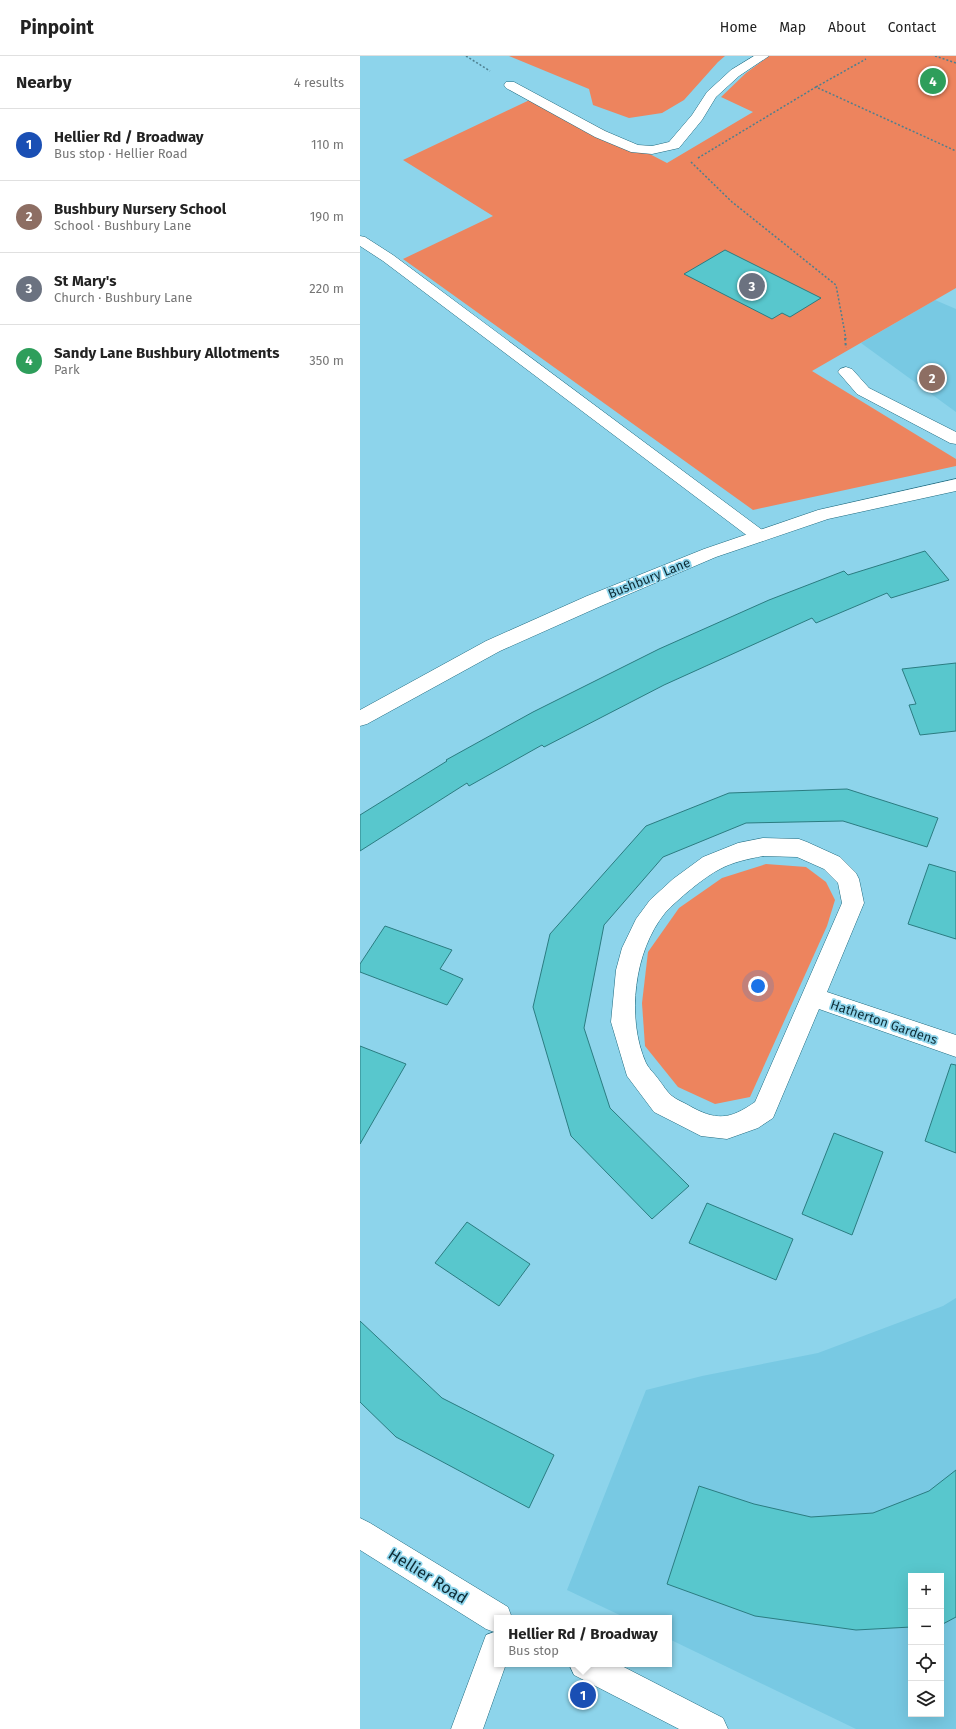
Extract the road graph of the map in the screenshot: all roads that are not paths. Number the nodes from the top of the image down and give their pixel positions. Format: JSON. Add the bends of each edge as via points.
{"nodes":[{"id":1,"x":763,"y":56,"type":"edge"},
{"id":2,"x":510,"y":85,"type":"dead end"},
{"id":3,"x":360,"y":240,"type":"edge"},
{"id":4,"x":846,"y":372,"type":"road end"},
{"id":5,"x":956,"y":439,"type":"edge"},
{"id":6,"x":956,"y":485,"type":"edge"},
{"id":7,"x":759,"y":536,"type":"junction"},
{"id":8,"x":360,"y":719,"type":"edge"},
{"id":9,"x":813,"y":997,"type":"junction"},
{"id":10,"x":956,"y":1046,"type":"edge"},
{"id":11,"x":360,"y":1533,"type":"edge"},
{"id":12,"x":494,"y":1616,"type":"edge"},
{"id":13,"x":494,"y":1654,"type":"edge"},
{"id":14,"x":591,"y":1667,"type":"edge"},
{"id":15,"x":467,"y":1729,"type":"edge"},
{"id":16,"x":712,"y":1729,"type":"edge"}],
"edges":[{"from":1,"to":2,"type":"street","via":[[735,73],[711,95],[697,117],[674,144],[652,150],[636,149],[600,134]]},
{"from":3,"to":7,"type":"street","via":[[388,258]]},
{"from":4,"to":5,"type":"street","via":[[863,391]]},
{"from":6,"to":7,"type":"street","name":"Bushbury Lane","via":[[824,514]]},
{"from":7,"to":8,"type":"street","name":"Bushbury Lane","via":[[710,553],[601,598],[493,646]]},
{"from":9,"to":9,"type":"street","name":"Hatherton Gardens","via":[[764,1110],[749,1120],[727,1128],[701,1126],[663,1104],[636,1068],[623,1022],[627,970],[633,948],[658,906],[711,863],[738,852],[763,847],[799,848],[832,863],[848,879],[853,903]]},
{"from":9,"to":10,"type":"street","name":"Hatherton Gardens"},
{"from":11,"to":12,"type":"street","name":"Hellier Road"},
{"from":13,"to":15,"type":"street"},
{"from":14,"to":16,"type":"street"}]}
